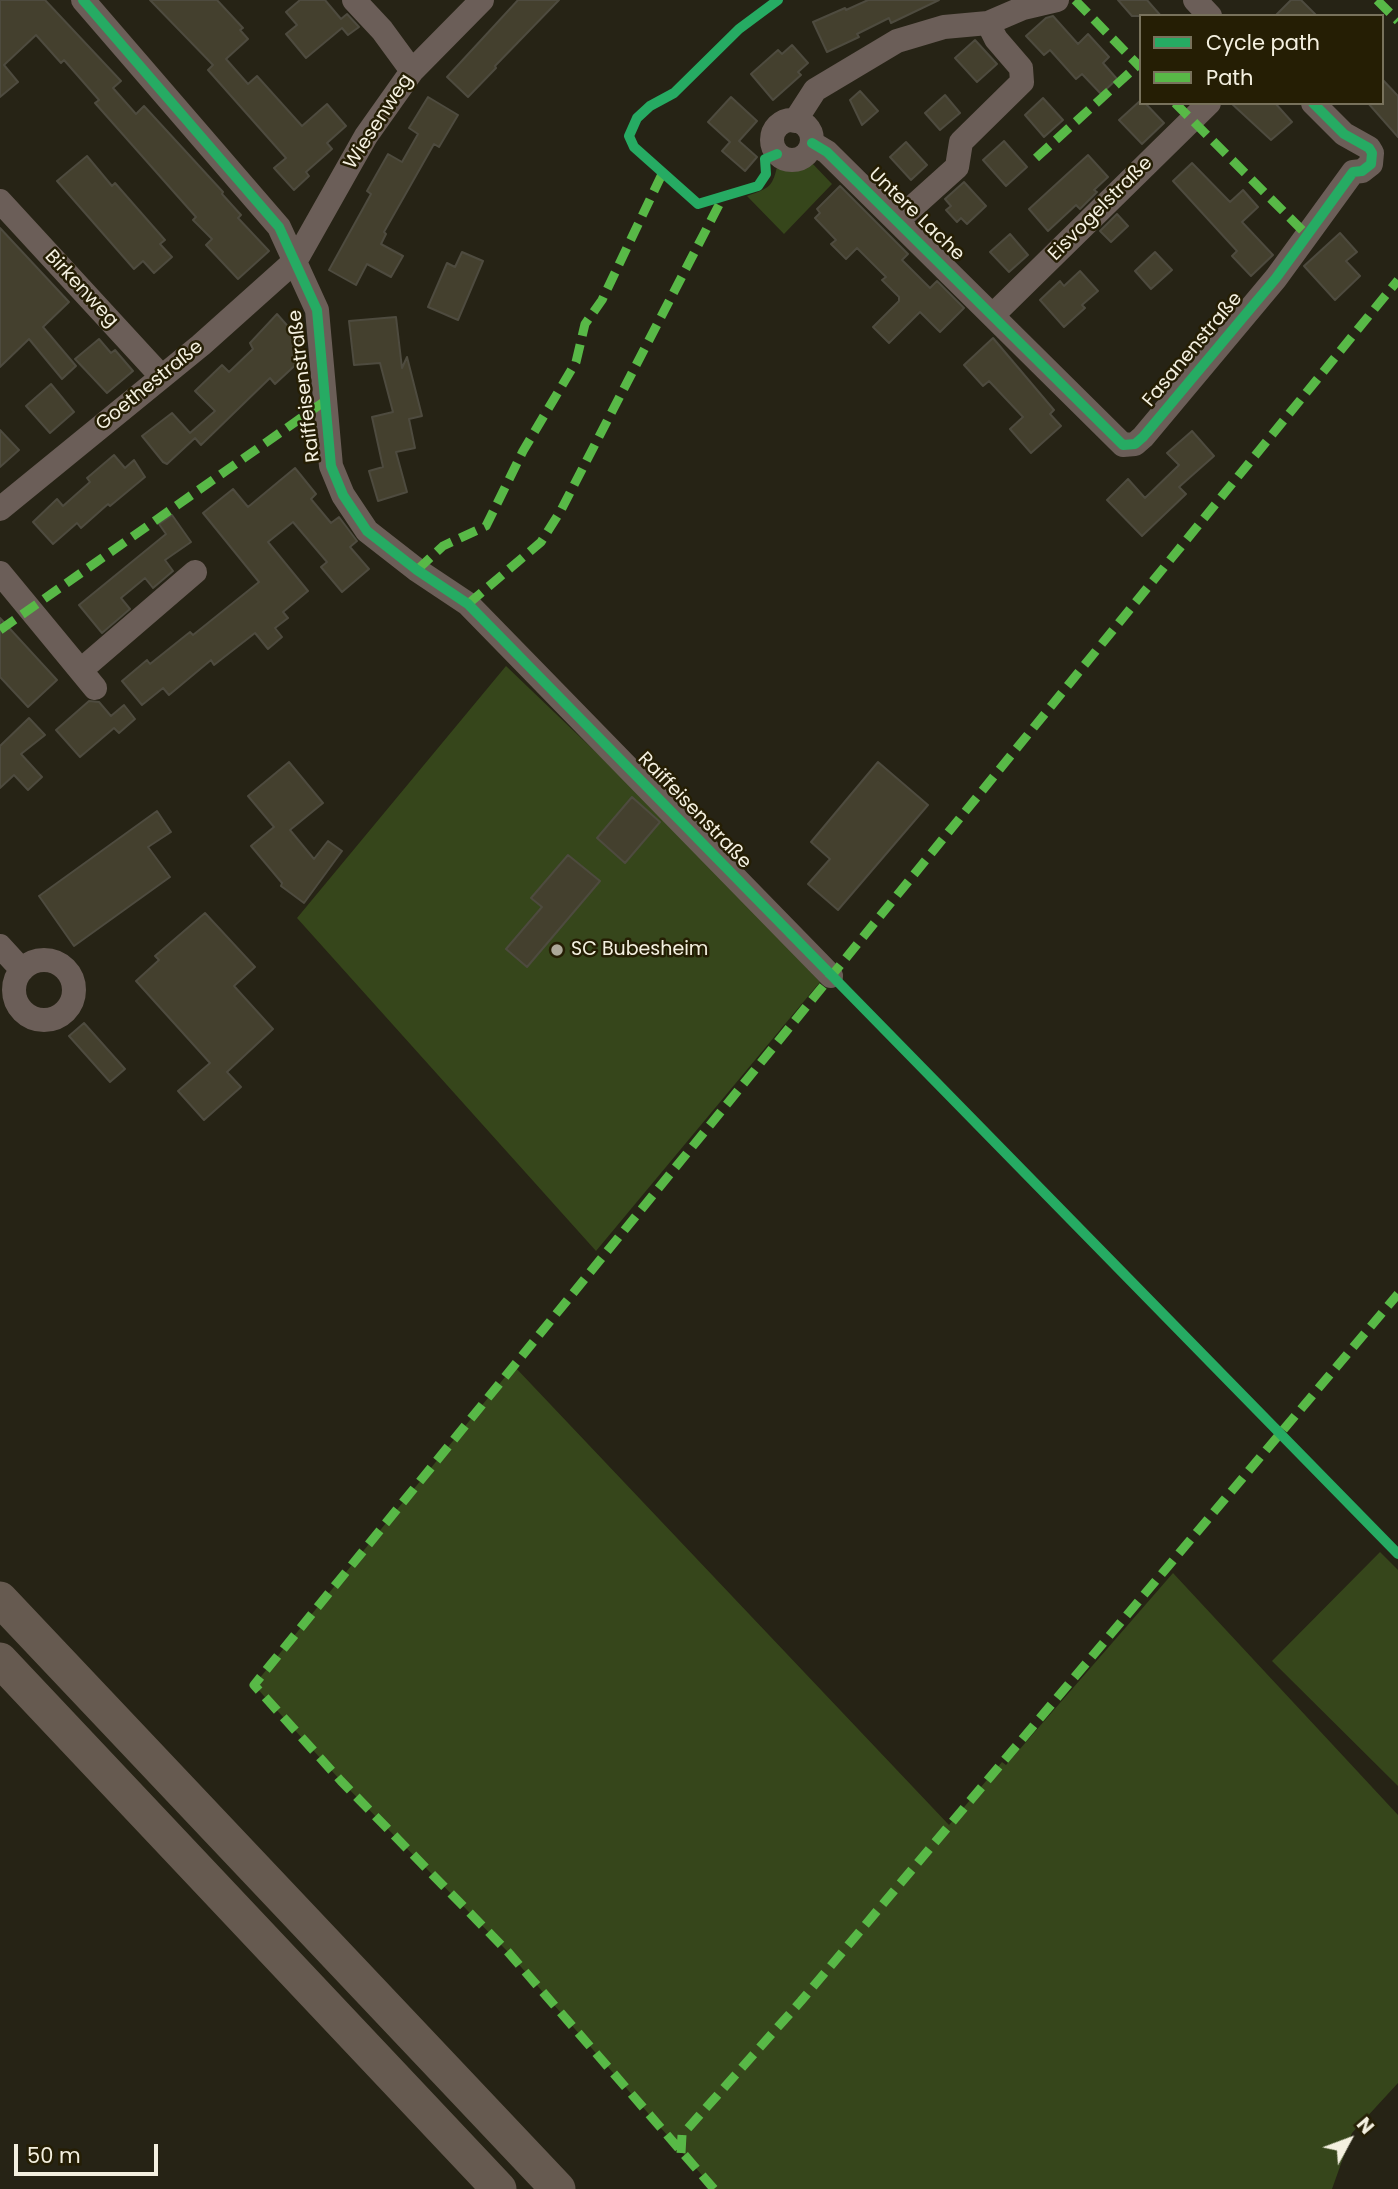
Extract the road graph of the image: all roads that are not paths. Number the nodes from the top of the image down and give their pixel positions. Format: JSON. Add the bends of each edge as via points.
{"nodes":[{"id":1,"x":83,"y":0,"type":"edge"},
{"id":2,"x":354,"y":0,"type":"edge"},
{"id":3,"x":482,"y":0,"type":"edge"},
{"id":4,"x":1056,"y":0,"type":"edge"},
{"id":5,"x":1195,"y":0,"type":"edge"},
{"id":6,"x":1025,"y":4,"type":"edge"},
{"id":7,"x":1208,"y":14,"type":"edge"},
{"id":8,"x":988,"y":23,"type":"junction"},
{"id":9,"x":412,"y":71,"type":"junction"},
{"id":10,"x":1207,"y":105,"type":"edge"},
{"id":11,"x":1315,"y":105,"type":"edge"},
{"id":12,"x":795,"y":121,"type":"junction"},
{"id":13,"x":811,"y":143,"type":"junction"},
{"id":14,"x":0,"y":201,"type":"edge"},
{"id":15,"x":897,"y":221,"type":"junction"},
{"id":16,"x":296,"y":260,"type":"junction"},
{"id":17,"x":993,"y":315,"type":"junction"},
{"id":18,"x":162,"y":376,"type":"junction"},
{"id":19,"x":0,"y":509,"type":"edge"},
{"id":20,"x":195,"y":572,"type":"dead end"},
{"id":21,"x":0,"y":573,"type":"edge"},
{"id":22,"x":0,"y":946,"type":"edge"},
{"id":23,"x":22,"y":970,"type":"dead end"},
{"id":24,"x":831,"y":976,"type":"dead end"},
{"id":25,"x":0,"y":1599,"type":"edge"},
{"id":26,"x":0,"y":1660,"type":"edge"},
{"id":27,"x":499,"y":2189,"type":"edge"},
{"id":28,"x":558,"y":2189,"type":"edge"}],
"edges":[{"from":1,"to":16,"type":"street","name":"Raiffeisenstraße","via":[[279,227]]},
{"from":2,"to":9,"type":"street"},
{"from":3,"to":9,"type":"street","name":"Wiesenweg"},
{"from":4,"to":6,"type":"street"},
{"from":5,"to":7,"type":"street"},
{"from":6,"to":8,"type":"street"},
{"from":8,"to":12,"type":"street","via":[[944,27],[897,41],[815,90]]},
{"from":8,"to":15,"type":"street","via":[[1021,68],[1022,82],[961,142],[957,166]]},
{"from":9,"to":16,"type":"street","name":"Wiesenweg","via":[[366,136]]},
{"from":10,"to":17,"type":"street","name":"Eisvogelstraße"},
{"from":11,"to":17,"type":"street","name":"Fasanenstraße","via":[[1344,134],[1365,144],[1373,159],[1367,168],[1353,172],[1276,278],[1135,444],[1123,445]]},
{"from":12,"to":13,"type":"street","name":"Untere Lache","via":[[806,126]]},
{"from":12,"to":13,"type":"street","via":[[783,122],[774,131],[772,143],[777,154],[795,160],[806,154]]},
{"from":13,"to":15,"type":"street","name":"Untere Lache","via":[[827,152]]},
{"from":14,"to":18,"type":"street","name":"Birkenweg"},
{"from":15,"to":17,"type":"street","name":"Untere Lache"},
{"from":16,"to":18,"type":"street","name":"Goethestraße"},
{"from":16,"to":24,"type":"street","name":"Raiffeisenstraße","via":[[317,310],[331,466],[343,495],[367,531],[468,604]]},
{"from":18,"to":19,"type":"street","name":"Goethestraße"},
{"from":20,"to":21,"type":"street","via":[[88,679]]},
{"from":22,"to":23,"type":"street"},
{"from":25,"to":28,"type":"highway"},
{"from":26,"to":27,"type":"highway"}]}
